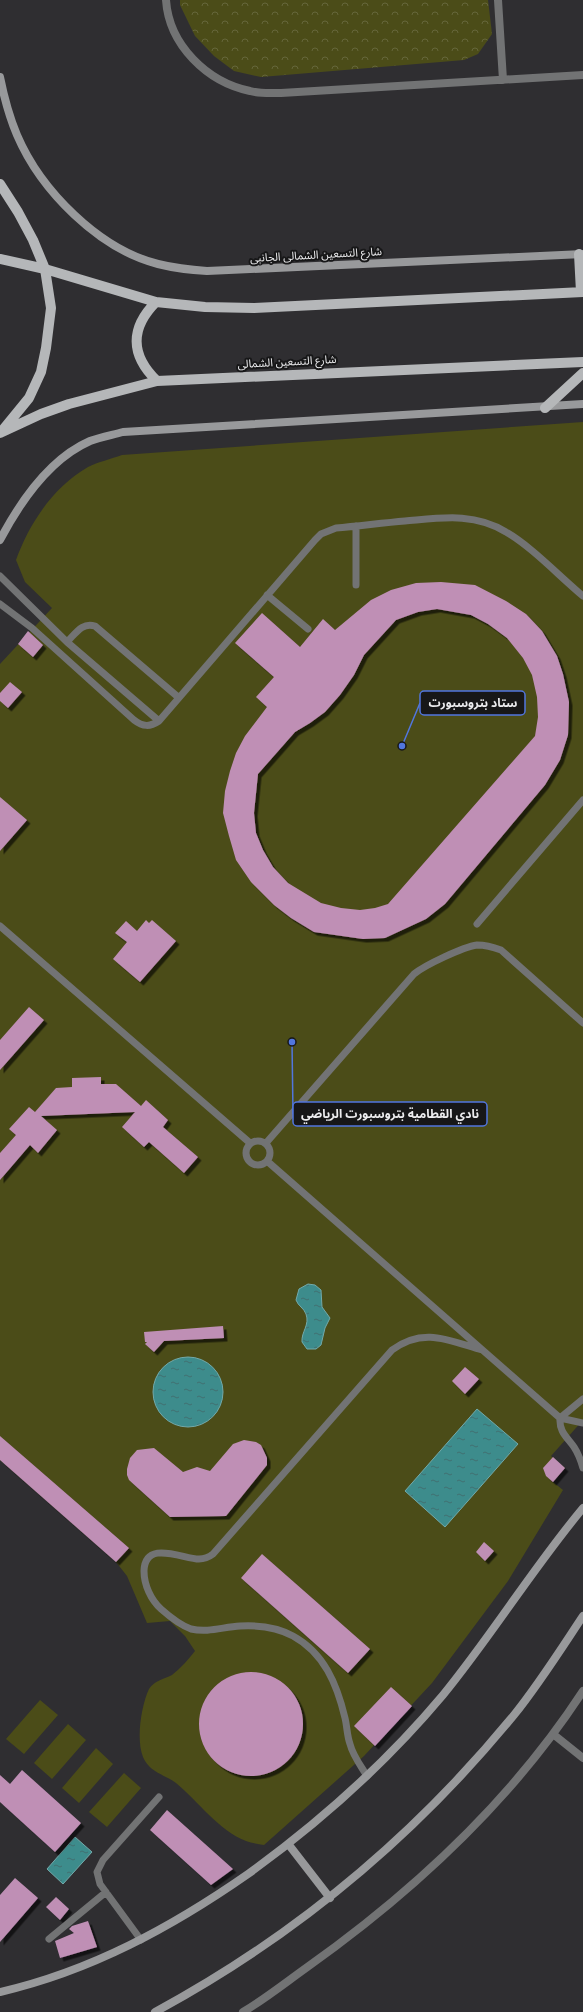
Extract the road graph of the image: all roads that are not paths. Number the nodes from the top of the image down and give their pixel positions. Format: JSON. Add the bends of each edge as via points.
{"nodes":[{"id":1,"x":166,"y":0,"type":"edge"},
{"id":2,"x":498,"y":0,"type":"edge"},
{"id":3,"x":583,"y":75,"type":"edge"},
{"id":4,"x":0,"y":77,"type":"edge"},
{"id":5,"x":504,"y":80,"type":"junction"},
{"id":6,"x":0,"y":184,"type":"edge"},
{"id":7,"x":581,"y":254,"type":"edge"},
{"id":8,"x":0,"y":259,"type":"edge"},
{"id":9,"x":45,"y":270,"type":"junction"},
{"id":10,"x":582,"y":292,"type":"edge"},
{"id":11,"x":156,"y":302,"type":"junction"},
{"id":12,"x":583,"y":362,"type":"edge"},
{"id":13,"x":583,"y":373,"type":"edge"},
{"id":14,"x":157,"y":381,"type":"junction"},
{"id":15,"x":583,"y":404,"type":"edge"},
{"id":16,"x":545,"y":408,"type":"junction"},
{"id":17,"x":1,"y":433,"type":"edge"},
{"id":18,"x":356,"y":526,"type":"junction"},
{"id":19,"x":0,"y":540,"type":"edge"},
{"id":20,"x":0,"y":576,"type":"edge"},
{"id":21,"x":356,"y":585,"type":"dead end"},
{"id":22,"x":267,"y":595,"type":"junction"},
{"id":23,"x":583,"y":596,"type":"edge"},
{"id":24,"x":0,"y":604,"type":"edge"},
{"id":25,"x":308,"y":630,"type":"dead end"},
{"id":26,"x":67,"y":642,"type":"junction"},
{"id":27,"x":178,"y":697,"type":"junction"},
{"id":28,"x":159,"y":721,"type":"junction"},
{"id":29,"x":583,"y":800,"type":"edge"},
{"id":30,"x":477,"y":924,"type":"dead end"},
{"id":31,"x":0,"y":926,"type":"edge"},
{"id":32,"x":583,"y":1023,"type":"edge"},
{"id":33,"x":250,"y":1143,"type":"junction"},
{"id":34,"x":266,"y":1143,"type":"junction"},
{"id":35,"x":267,"y":1161,"type":"junction"},
{"id":36,"x":482,"y":1350,"type":"junction"},
{"id":37,"x":583,"y":1399,"type":"edge"},
{"id":38,"x":560,"y":1418,"type":"junction"},
{"id":39,"x":583,"y":1423,"type":"edge"},
{"id":40,"x":583,"y":1468,"type":"edge"},
{"id":41,"x":583,"y":1508,"type":"edge"},
{"id":42,"x":583,"y":1616,"type":"edge"},
{"id":43,"x":583,"y":1691,"type":"edge"},
{"id":44,"x":553,"y":1734,"type":"junction"},
{"id":45,"x":583,"y":1758,"type":"edge"},
{"id":46,"x":367,"y":1776,"type":"junction"},
{"id":47,"x":159,"y":1797,"type":"dead end"},
{"id":48,"x":289,"y":1845,"type":"junction"},
{"id":49,"x":106,"y":1892,"type":"junction"},
{"id":50,"x":330,"y":1898,"type":"junction"},
{"id":51,"x":49,"y":1939,"type":"dead end"},
{"id":52,"x":142,"y":1940,"type":"junction"},
{"id":53,"x":0,"y":1992,"type":"edge"},
{"id":54,"x":155,"y":2012,"type":"edge"},
{"id":55,"x":244,"y":2012,"type":"edge"}],
"edges":[{"from":1,"to":5,"type":"street","via":[[167,13],[178,41],[197,64],[222,82],[251,92],[281,93]]},
{"from":2,"to":5,"type":"street"},
{"from":3,"to":5,"type":"street"},
{"from":4,"to":7,"type":"street","name":"شارع التسعين الشمالى الجانبى","via":[[17,136],[34,168],[56,197],[82,222],[112,243],[157,264],[206,271]]},
{"from":6,"to":9,"type":"main road","via":[[33,240]]},
{"from":7,"to":10,"type":"main road"},
{"from":8,"to":9,"type":"main road"},
{"from":9,"to":11,"type":"main road"},
{"from":9,"to":17,"type":"main road","via":[[51,308],[41,372],[29,398]]},
{"from":10,"to":11,"type":"main road","via":[[254,308]]},
{"from":11,"to":14,"type":"main road","via":[[145,312],[138,326],[136,341],[138,356],[146,370]]},
{"from":12,"to":14,"type":"main road","name":"شارع التسعين الشمالى"},
{"from":13,"to":16,"type":"main road"},
{"from":14,"to":17,"type":"main road","name":"شارع التسعين الشمالى","via":[[69,404]]},
{"from":15,"to":16,"type":"street"},
{"from":16,"to":19,"type":"street","via":[[123,432],[90,441],[60,460],[34,487],[12,516]]},
{"from":18,"to":21,"type":"lane"},
{"from":18,"to":22,"type":"lane","via":[[336,528],[321,534]]},
{"from":18,"to":23,"type":"lane","via":[[451,517],[470,518],[488,523],[521,543]]},
{"from":20,"to":26,"type":"lane"},
{"from":22,"to":25,"type":"lane"},
{"from":22,"to":27,"type":"lane"},
{"from":24,"to":28,"type":"lane","via":[[32,628],[138,724],[149,726]]},
{"from":26,"to":27,"type":"lane","via":[[81,627],[96,626]]},
{"from":26,"to":28,"type":"lane"},
{"from":27,"to":28,"type":"lane"},
{"from":29,"to":30,"type":"lane"},
{"from":31,"to":33,"type":"lane"},
{"from":32,"to":34,"type":"lane","via":[[501,950],[476,945],[464,949],[425,966],[414,974]]},
{"from":33,"to":34,"type":"lane","via":[[259,1140]]},
{"from":33,"to":35,"type":"lane","via":[[246,1152],[249,1161],[258,1165]]},
{"from":34,"to":35,"type":"lane","via":[[270,1150]]},
{"from":35,"to":36,"type":"lane"},
{"from":36,"to":38,"type":"lane"},
{"from":36,"to":46,"type":"lane","via":[[438,1337],[426,1336],[402,1342],[392,1350],[213,1554],[200,1560],[162,1552],[149,1558],[144,1570],[146,1587],[151,1597],[180,1624],[203,1630],[239,1626],[276,1629],[308,1646],[330,1674],[342,1705],[349,1744]]},
{"from":37,"to":38,"type":"lane"},
{"from":38,"to":39,"type":"lane"},
{"from":38,"to":40,"type":"lane","via":[[562,1433],[574,1448]]},
{"from":41,"to":46,"type":"street","via":[[442,1696]]},
{"from":42,"to":50,"type":"street","via":[[515,1714],[471,1766],[403,1835]]},
{"from":43,"to":44,"type":"street"},
{"from":44,"to":45,"type":"street"},
{"from":44,"to":55,"type":"street","via":[[487,1813],[416,1883],[360,1929]]},
{"from":46,"to":48,"type":"street"},
{"from":47,"to":49,"type":"lane","via":[[99,1865],[98,1878]]},
{"from":48,"to":50,"type":"street"},
{"from":48,"to":52,"type":"street","via":[[213,1898]]},
{"from":49,"to":51,"type":"lane"},
{"from":49,"to":52,"type":"lane"},
{"from":50,"to":54,"type":"street","via":[[236,1965]]},
{"from":52,"to":53,"type":"street","via":[[58,1975]]}]}
